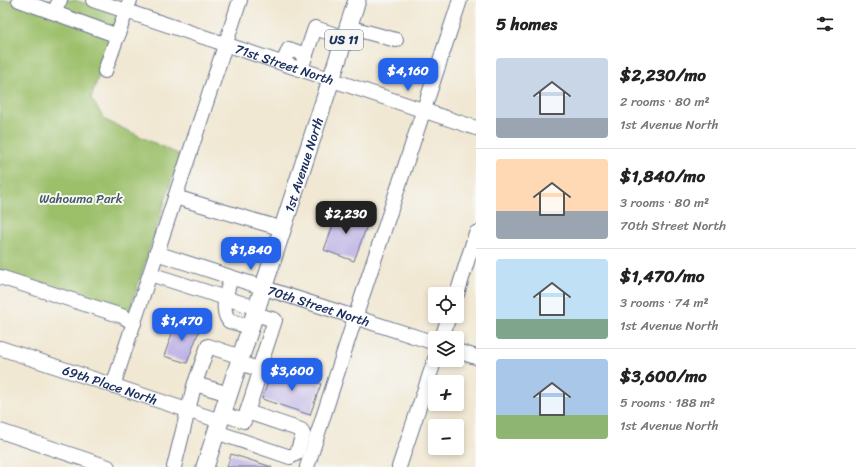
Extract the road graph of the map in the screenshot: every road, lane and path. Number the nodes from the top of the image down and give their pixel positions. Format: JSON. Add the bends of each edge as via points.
{"nodes":[{"id":1,"x":19,"y":0,"type":"edge"},
{"id":2,"x":93,"y":0,"type":"edge"},
{"id":3,"x":240,"y":0,"type":"edge"},
{"id":4,"x":357,"y":0,"type":"edge"},
{"id":5,"x":460,"y":0,"type":"edge"},
{"id":6,"x":129,"y":5,"type":"edge"},
{"id":7,"x":57,"y":6,"type":"edge"},
{"id":8,"x":346,"y":33,"type":"junction"},
{"id":9,"x":118,"y":36,"type":"junction"},
{"id":10,"x":396,"y":40,"type":"dead end"},
{"id":11,"x":225,"y":44,"type":"junction"},
{"id":12,"x":306,"y":55,"type":"junction"},
{"id":13,"x":283,"y":63,"type":"junction"},
{"id":14,"x":301,"y":69,"type":"junction"},
{"id":15,"x":105,"y":71,"type":"dead end"},
{"id":16,"x":331,"y":79,"type":"junction"},
{"id":17,"x":424,"y":111,"type":"junction"},
{"id":18,"x":476,"y":128,"type":"edge"},
{"id":19,"x":175,"y":197,"type":"junction"},
{"id":20,"x":283,"y":229,"type":"junction"},
{"id":21,"x":476,"y":233,"type":"edge"},
{"id":22,"x":156,"y":253,"type":"junction"},
{"id":23,"x":193,"y":265,"type":"junction"},
{"id":24,"x":150,"y":274,"type":"junction"},
{"id":25,"x":0,"y":276,"type":"edge"},
{"id":26,"x":231,"y":278,"type":"junction"},
{"id":27,"x":186,"y":286,"type":"junction"},
{"id":28,"x":458,"y":287,"type":"edge"},
{"id":29,"x":263,"y":288,"type":"junction"},
{"id":30,"x":225,"y":298,"type":"junction"},
{"id":31,"x":254,"y":316,"type":"junction"},
{"id":32,"x":355,"y":318,"type":"junction"},
{"id":33,"x":134,"y":323,"type":"junction"},
{"id":34,"x":428,"y":341,"type":"edge"},
{"id":35,"x":0,"y":348,"type":"edge"},
{"id":36,"x":464,"y":353,"type":"edge"},
{"id":37,"x":476,"y":357,"type":"edge"},
{"id":38,"x":240,"y":360,"type":"junction"},
{"id":39,"x":432,"y":367,"type":"edge"},
{"id":40,"x":259,"y":369,"type":"junction"},
{"id":41,"x":195,"y":384,"type":"junction"},
{"id":42,"x":113,"y":386,"type":"junction"},
{"id":43,"x":228,"y":394,"type":"junction"},
{"id":44,"x":188,"y":410,"type":"junction"},
{"id":45,"x":246,"y":417,"type":"junction"},
{"id":46,"x":219,"y":422,"type":"junction"},
{"id":47,"x":0,"y":431,"type":"edge"},
{"id":48,"x":240,"y":441,"type":"junction"},
{"id":49,"x":108,"y":467,"type":"edge"},
{"id":50,"x":174,"y":467,"type":"edge"},
{"id":51,"x":205,"y":467,"type":"edge"},
{"id":52,"x":307,"y":467,"type":"edge"},
{"id":53,"x":399,"y":467,"type":"edge"}],
"edges":[{"from":1,"to":7,"type":"street"},
{"from":2,"to":6,"type":"street","name":"71st Street North"},
{"from":3,"to":11,"type":"street"},
{"from":4,"to":8,"type":"main road","name":"1st Avenue North","number":"US 11"},
{"from":5,"to":17,"type":"street"},
{"from":6,"to":9,"type":"street"},
{"from":6,"to":11,"type":"street","name":"71st Street North"},
{"from":7,"to":9,"type":"street"},
{"from":8,"to":10,"type":"street"},
{"from":8,"to":12,"type":"street","via":[[315,28]]},
{"from":8,"to":16,"type":"main road","name":"1st Avenue North","number":"US 11"},
{"from":9,"to":15,"type":"street"},
{"from":11,"to":13,"type":"street","name":"71st Street North"},
{"from":11,"to":19,"type":"street"},
{"from":12,"to":13,"type":"street","via":[[289,49]]},
{"from":12,"to":14,"type":"street"},
{"from":13,"to":14,"type":"street","name":"71st Street North"},
{"from":14,"to":16,"type":"street","name":"71st Street North"},
{"from":16,"to":17,"type":"street","name":"71st Street North"},
{"from":16,"to":20,"type":"main road","name":"1st Avenue North","number":"US 11"},
{"from":17,"to":18,"type":"street","name":"71st Street North"},
{"from":17,"to":32,"type":"street"},
{"from":19,"to":20,"type":"street"},
{"from":19,"to":22,"type":"street"},
{"from":20,"to":29,"type":"main road","name":"1st Avenue North","number":"US 11"},
{"from":21,"to":28,"type":"street"},
{"from":22,"to":23,"type":"street","name":"70th Street North"},
{"from":22,"to":24,"type":"street"},
{"from":23,"to":26,"type":"street","name":"70th Street North"},
{"from":23,"to":27,"type":"street"},
{"from":24,"to":27,"type":"street"},
{"from":24,"to":33,"type":"street"},
{"from":25,"to":33,"type":"street","via":[[122,316]]},
{"from":26,"to":29,"type":"street","name":"70th Street North"},
{"from":26,"to":30,"type":"street"},
{"from":27,"to":30,"type":"street"},
{"from":29,"to":31,"type":"main road","name":"1st Avenue North","number":"US 11"},
{"from":29,"to":32,"type":"street","name":"70th Street North"},
{"from":30,"to":31,"type":"street"},
{"from":30,"to":31,"type":"street","via":[[225,314],[229,321]]},
{"from":31,"to":38,"type":"main road","name":"1st Avenue North","number":"US 11"},
{"from":31,"to":40,"type":"street","via":[[275,320]]},
{"from":32,"to":34,"type":"street","name":"70th Street North"},
{"from":32,"to":52,"type":"street"},
{"from":33,"to":42,"type":"street"},
{"from":35,"to":42,"type":"street","name":"69th Place North"},
{"from":36,"to":37,"type":"street"},
{"from":38,"to":40,"type":"street"},
{"from":38,"to":41,"type":"street","via":[[208,346]]},
{"from":38,"to":43,"type":"main road","name":"1st Avenue North","number":"US 11"},
{"from":39,"to":53,"type":"street"},
{"from":40,"to":45,"type":"street"},
{"from":41,"to":43,"type":"street"},
{"from":41,"to":44,"type":"street"},
{"from":42,"to":44,"type":"street","name":"69th Place North"},
{"from":43,"to":46,"type":"main road","name":"1st Avenue North","number":"US 11"},
{"from":44,"to":46,"type":"street","name":"69th Place North"},
{"from":44,"to":50,"type":"street"},
{"from":45,"to":46,"type":"street"},
{"from":45,"to":48,"type":"street"},
{"from":45,"to":48,"type":"street","via":[[301,430],[302,434],[296,454],[290,457]]},
{"from":46,"to":48,"type":"street"},
{"from":46,"to":51,"type":"main road","name":"1st Avenue North","number":"US 11"},
{"from":47,"to":49,"type":"street"}]}
